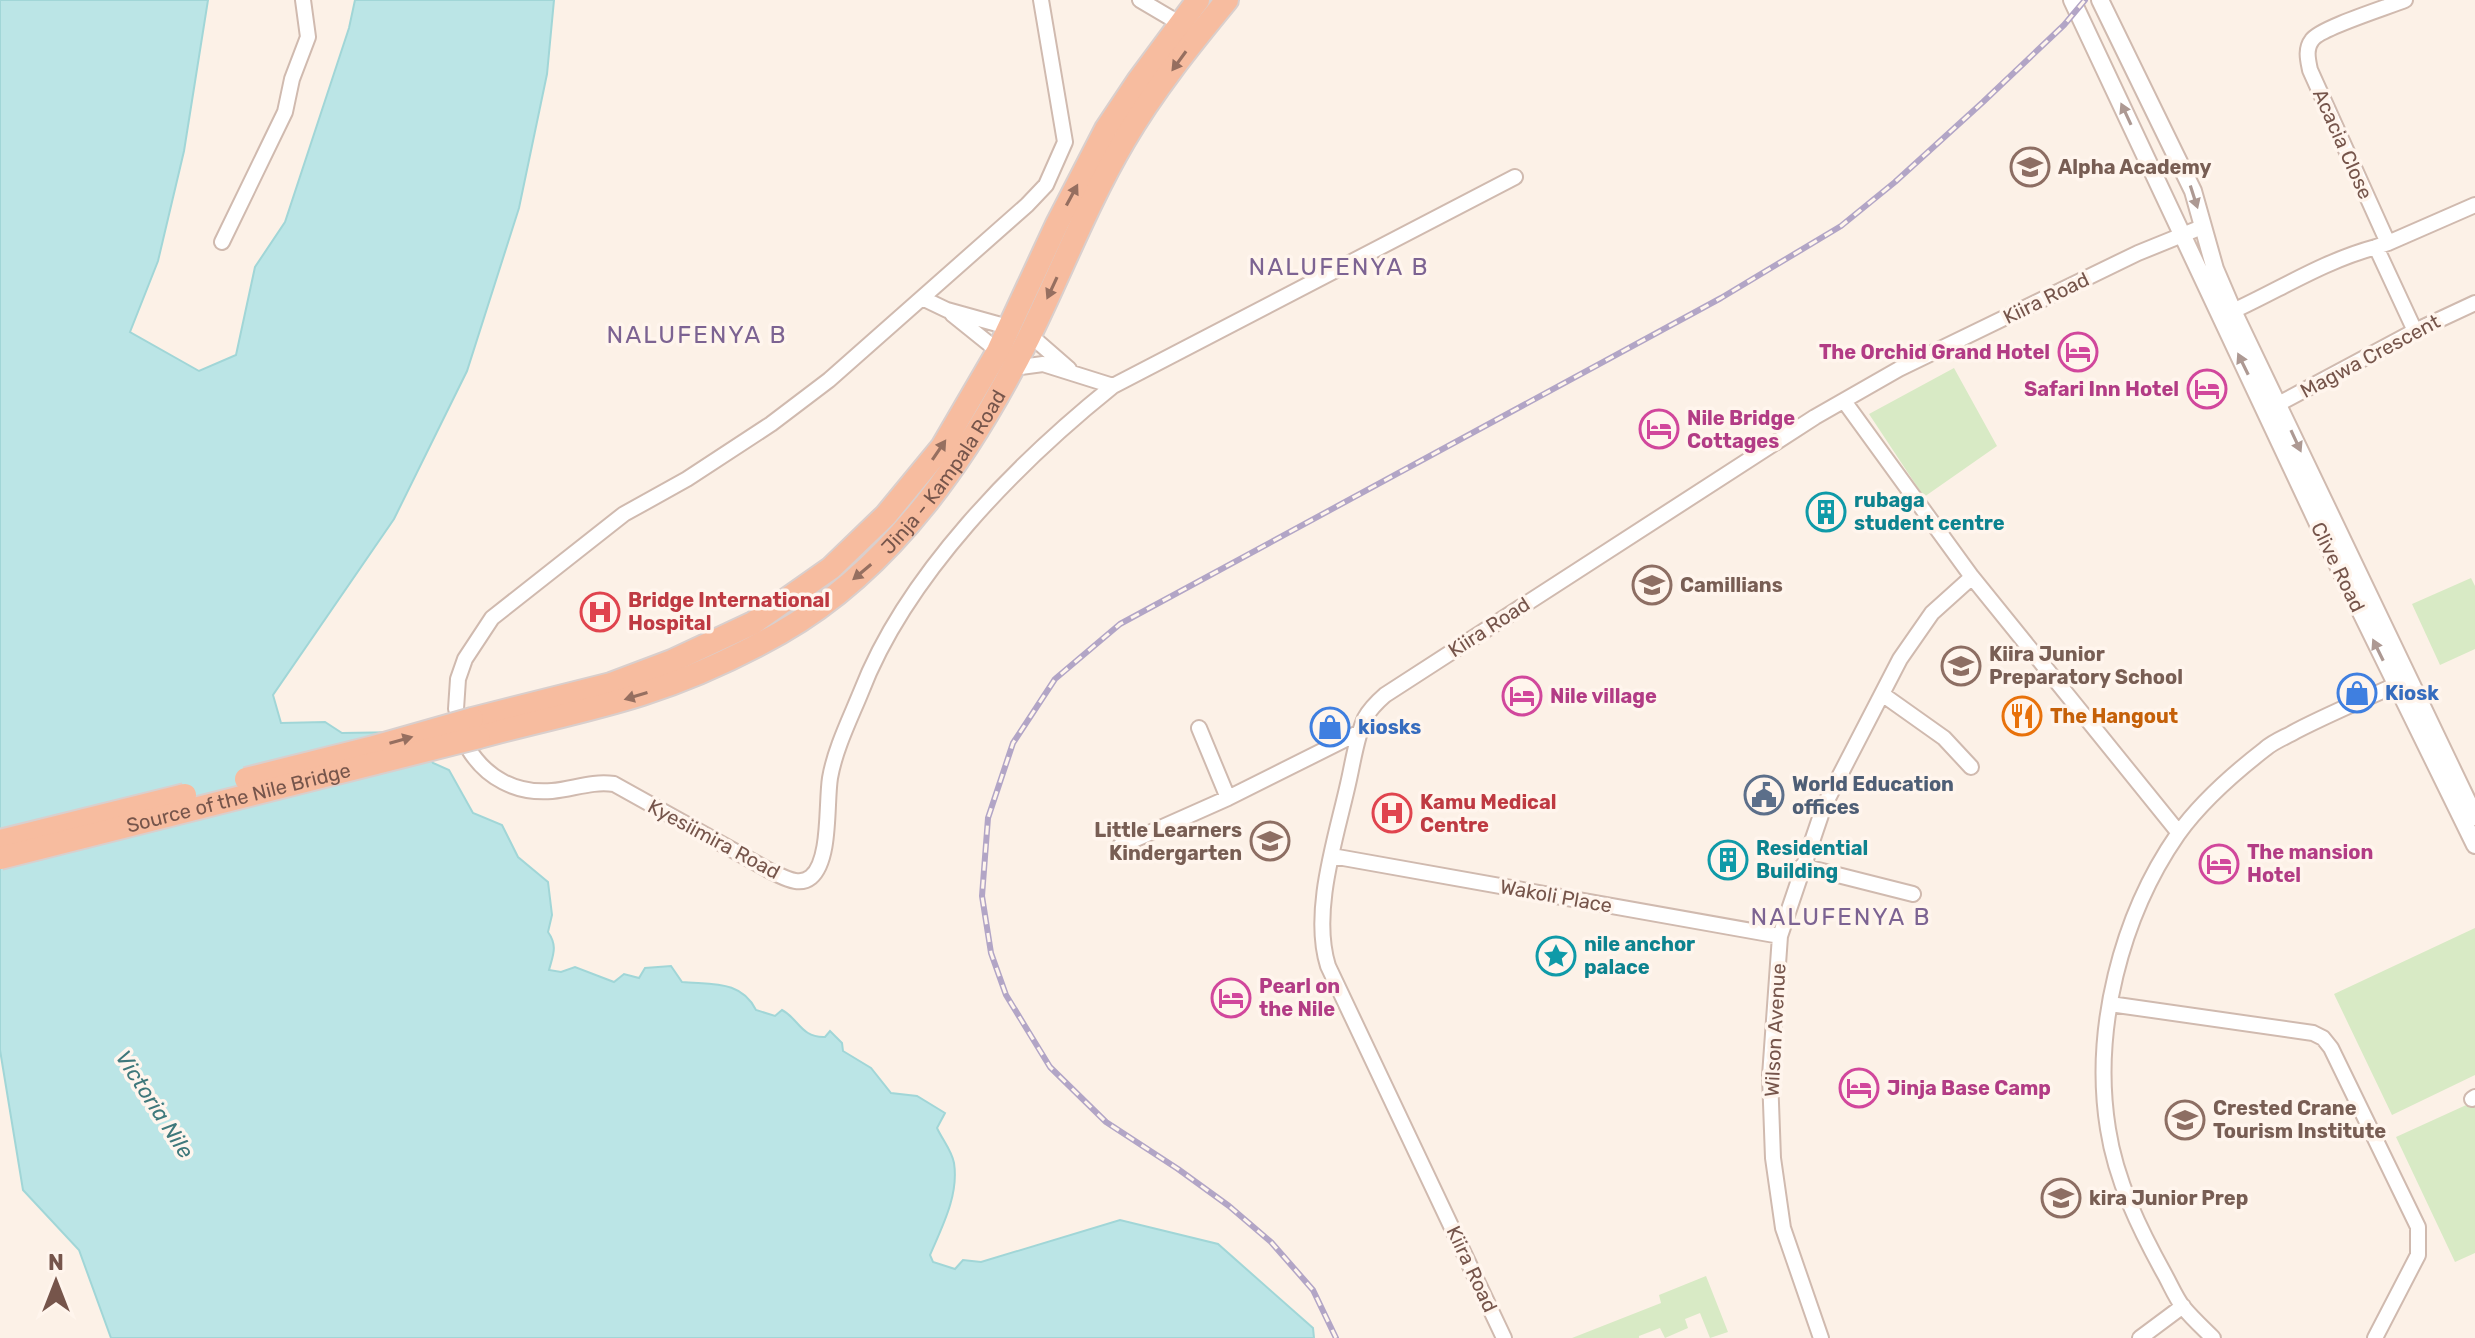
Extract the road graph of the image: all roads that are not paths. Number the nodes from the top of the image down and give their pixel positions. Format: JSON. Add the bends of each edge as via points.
{"nodes":[{"id":1,"x":303,"y":0,"type":"edge"},
{"id":2,"x":1041,"y":0,"type":"edge"},
{"id":3,"x":1140,"y":0,"type":"edge"},
{"id":4,"x":1198,"y":0,"type":"edge"},
{"id":5,"x":1227,"y":0,"type":"edge"},
{"id":6,"x":2072,"y":0,"type":"edge"},
{"id":7,"x":2100,"y":0,"type":"edge"},
{"id":8,"x":2405,"y":0,"type":"edge"},
{"id":9,"x":1179,"y":23,"type":"junction"},
{"id":10,"x":1515,"y":177,"type":"dead end"},
{"id":11,"x":2475,"y":205,"type":"edge"},
{"id":12,"x":2202,"y":227,"type":"junction"},
{"id":13,"x":2182,"y":235,"type":"junction"},
{"id":14,"x":222,"y":242,"type":"dead end"},
{"id":15,"x":2382,"y":245,"type":"junction"},
{"id":16,"x":922,"y":298,"type":"junction"},
{"id":17,"x":2475,"y":303,"type":"edge"},
{"id":18,"x":947,"y":310,"type":"junction"},
{"id":19,"x":2233,"y":311,"type":"junction"},
{"id":20,"x":1008,"y":327,"type":"junction"},
{"id":21,"x":2415,"y":331,"type":"junction"},
{"id":22,"x":1030,"y":335,"type":"junction"},
{"id":23,"x":998,"y":351,"type":"junction"},
{"id":24,"x":1013,"y":368,"type":"junction"},
{"id":25,"x":1077,"y":375,"type":"junction"},
{"id":26,"x":1113,"y":386,"type":"junction"},
{"id":27,"x":1844,"y":401,"type":"junction"},
{"id":28,"x":2272,"y":407,"type":"junction"},
{"id":29,"x":1972,"y":577,"type":"junction"},
{"id":30,"x":2396,"y":685,"type":"junction"},
{"id":31,"x":1882,"y":694,"type":"junction"},
{"id":32,"x":469,"y":728,"type":"junction"},
{"id":33,"x":1199,"y":728,"type":"dead end"},
{"id":34,"x":1360,"y":732,"type":"junction"},
{"id":35,"x":1971,"y":767,"type":"dead end"},
{"id":36,"x":1228,"y":798,"type":"junction"},
{"id":37,"x":2475,"y":817,"type":"edge"},
{"id":38,"x":2179,"y":833,"type":"junction"},
{"id":39,"x":0,"y":841,"type":"edge"},
{"id":40,"x":2475,"y":845,"type":"edge"},
{"id":41,"x":1120,"y":846,"type":"dead end"},
{"id":42,"x":1332,"y":856,"type":"junction"},
{"id":43,"x":0,"y":858,"type":"edge"},
{"id":44,"x":1802,"y":866,"type":"junction"},
{"id":45,"x":1913,"y":894,"type":"dead end"},
{"id":46,"x":1780,"y":936,"type":"junction"},
{"id":47,"x":2110,"y":1004,"type":"junction"},
{"id":48,"x":2183,"y":1306,"type":"junction"},
{"id":49,"x":1504,"y":1338,"type":"edge"},
{"id":50,"x":1821,"y":1338,"type":"edge"},
{"id":51,"x":2140,"y":1338,"type":"edge"},
{"id":52,"x":2213,"y":1338,"type":"edge"},
{"id":53,"x":2375,"y":1338,"type":"edge"}],
"edges":[{"from":1,"to":14,"type":"street","via":[[308,37],[285,112]]},
{"from":2,"to":16,"type":"street","via":[[1065,142],[1058,162],[1027,205]]},
{"from":3,"to":9,"type":"street"},
{"from":4,"to":9,"type":"highway","name":"Jinja - Kampala Road"},
{"from":5,"to":22,"type":"highway","name":"Jinja - Kampala Road","one_way":true,"via":[[1123,142]]},
{"from":13,"to":6,"type":"street","name":"Clive Road","one_way":true},
{"from":7,"to":12,"type":"street","name":"Clive Road","one_way":true,"via":[[2193,191]]},
{"from":8,"to":15,"type":"street","name":"Acacia Close","via":[[2317,34],[2308,49],[2310,70]]},
{"from":20,"to":9,"type":"highway","name":"Jinja - Kampala Road","one_way":true,"via":[[1106,129]]},
{"from":10,"to":26,"type":"street"},
{"from":11,"to":15,"type":"street"},
{"from":12,"to":13,"type":"street","name":"Kiira Road"},
{"from":12,"to":19,"type":"street","name":"Clive Road"},
{"from":13,"to":27,"type":"street","name":"Kiira Road","via":[[1941,348]]},
{"from":28,"to":13,"type":"street","name":"Clive Road","one_way":true},
{"from":15,"to":19,"type":"street","via":[[2324,264]]},
{"from":15,"to":21,"type":"street","name":"Acacia Close"},
{"from":16,"to":18,"type":"street"},
{"from":16,"to":32,"type":"street","via":[[771,424],[624,514],[492,618],[458,679]]},
{"from":17,"to":21,"type":"street","name":"Magwa Crescent"},
{"from":18,"to":20,"type":"street"},
{"from":18,"to":23,"type":"street"},
{"from":19,"to":28,"type":"street","name":"Clive Road"},
{"from":20,"to":23,"type":"highway","name":"Jinja - Kampala Road"},
{"from":21,"to":28,"type":"street","name":"Magwa Crescent"},
{"from":22,"to":24,"type":"highway","name":"Jinja - Kampala Road"},
{"from":22,"to":25,"type":"street"},
{"from":32,"to":23,"type":"highway","name":"Jinja - Kampala Road","one_way":true,"via":[[641,673],[753,623],[786,601],[831,568],[914,483],[942,447]]},
{"from":24,"to":25,"type":"street","via":[[1043,364]]},
{"from":24,"to":32,"type":"highway","name":"Jinja - Kampala Road","one_way":true,"via":[[959,460],[902,531],[876,560],[799,621],[642,694]]},
{"from":25,"to":26,"type":"street"},
{"from":26,"to":32,"type":"street","name":"Kyesiimira Road","via":[[1061,428],[966,528],[901,614],[862,689],[831,774],[820,864],[809,879],[798,882],[741,856],[614,784],[596,782],[554,791],[509,785],[477,762]]},
{"from":27,"to":29,"type":"street"},
{"from":27,"to":34,"type":"street","name":"Kiira Road","via":[[1385,695],[1371,708]]},
{"from":30,"to":28,"type":"street","name":"Clive Road","one_way":true},
{"from":28,"to":37,"type":"street","name":"Clive Road","one_way":true},
{"from":29,"to":31,"type":"street","name":"Wilson Avenue","via":[[1932,613]]},
{"from":29,"to":38,"type":"street"},
{"from":30,"to":38,"type":"street","via":[[2268,746],[2225,782]]},
{"from":30,"to":40,"type":"street","name":"Clive Road"},
{"from":31,"to":35,"type":"street","via":[[1944,738]]},
{"from":31,"to":44,"type":"street","name":"Wilson Avenue","via":[[1824,806]]},
{"from":39,"to":32,"type":"highway","name":"Source of the Nile Bridge","one_way":true,"bridge":true},
{"from":32,"to":43,"type":"highway","name":"Source of the Nile Bridge","bridge":true},
{"from":33,"to":36,"type":"street"},
{"from":34,"to":36,"type":"street"},
{"from":34,"to":42,"type":"street","name":"Kiira Road"},
{"from":36,"to":41,"type":"street"},
{"from":38,"to":47,"type":"street","via":[[2135,917]]},
{"from":42,"to":46,"type":"street","name":"Wakoli Place"},
{"from":42,"to":49,"type":"street","name":"Kiira Road","via":[[1322,930],[1328,966]]},
{"from":44,"to":45,"type":"street"},
{"from":44,"to":46,"type":"street","name":"Wilson Avenue"},
{"from":46,"to":50,"type":"street","name":"Wilson Avenue","via":[[1770,1076],[1773,1158],[1783,1228]]},
{"from":47,"to":48,"type":"street","via":[[2104,1095],[2108,1130],[2141,1232]]},
{"from":47,"to":53,"type":"street","via":[[2313,1033],[2331,1048],[2418,1227],[2418,1255]]},
{"from":48,"to":51,"type":"street"},
{"from":48,"to":52,"type":"street"}]}
